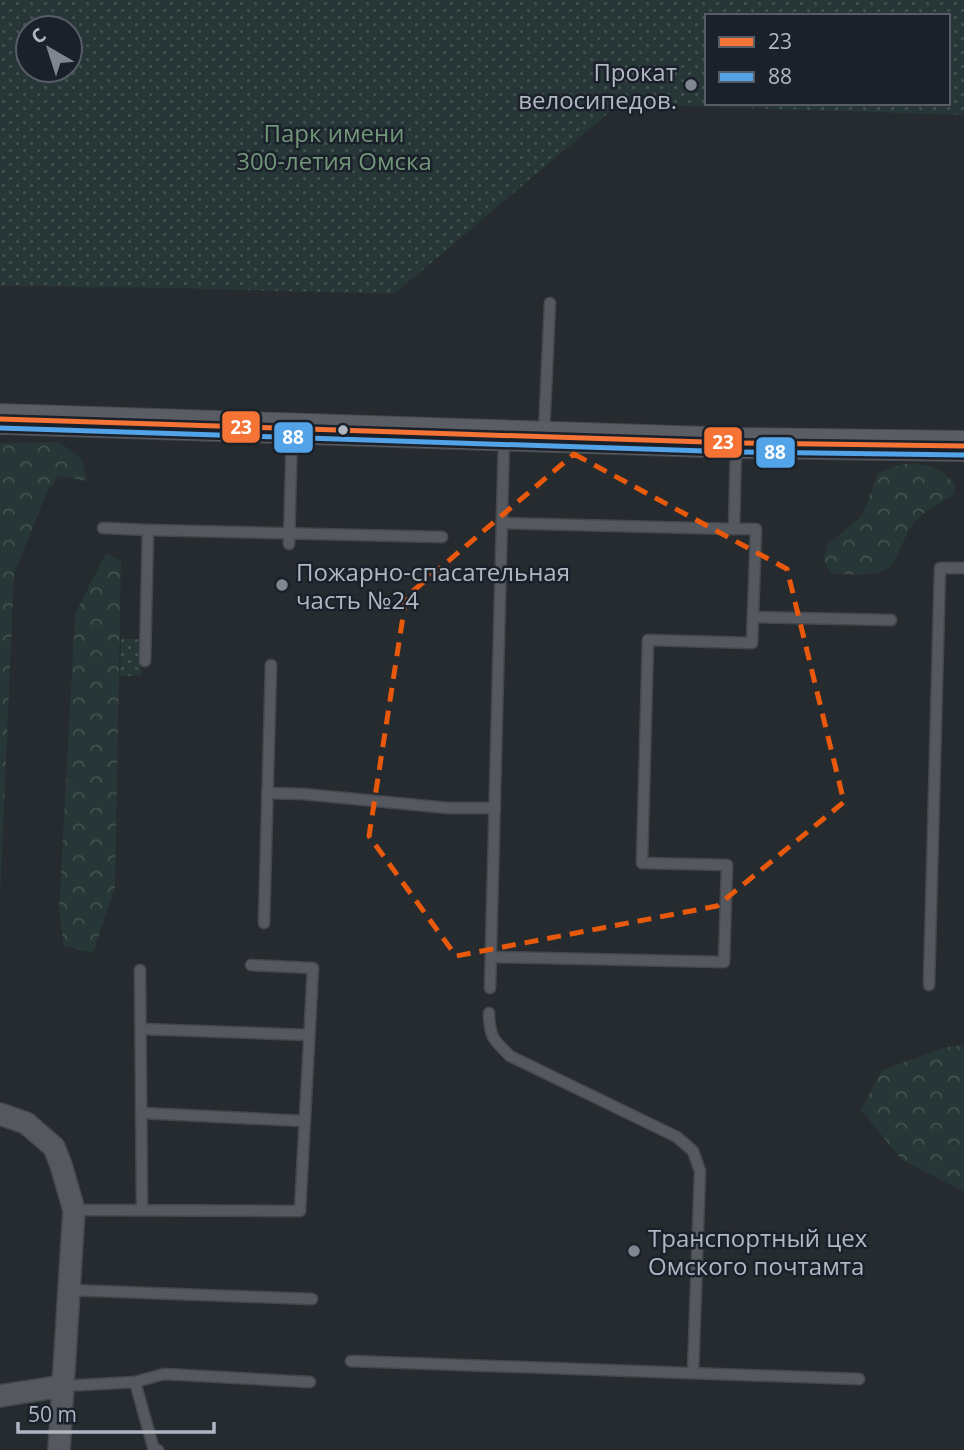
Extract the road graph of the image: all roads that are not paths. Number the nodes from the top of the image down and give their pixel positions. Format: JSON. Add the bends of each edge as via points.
{"nodes":[{"id":1,"x":550,"y":303,"type":"dead end"},
{"id":2,"x":0,"y":419,"type":"edge"},
{"id":3,"x":292,"y":429,"type":"junction"},
{"id":4,"x":504,"y":436,"type":"junction"},
{"id":5,"x":544,"y":437,"type":"junction"},
{"id":6,"x":736,"y":443,"type":"junction"},
{"id":7,"x":964,"y":446,"type":"edge"},
{"id":8,"x":502,"y":523,"type":"junction"},
{"id":9,"x":103,"y":528,"type":"dead end"},
{"id":10,"x":734,"y":529,"type":"junction"},
{"id":11,"x":148,"y":530,"type":"junction"},
{"id":12,"x":442,"y":537,"type":"dead end"},
{"id":13,"x":289,"y":538,"type":"junction"},
{"id":14,"x":964,"y":568,"type":"edge"},
{"id":15,"x":753,"y":617,"type":"junction"},
{"id":16,"x":891,"y":620,"type":"dead end"},
{"id":17,"x":145,"y":662,"type":"dead end"},
{"id":18,"x":271,"y":664,"type":"dead end"},
{"id":19,"x":267,"y":793,"type":"junction"},
{"id":20,"x":495,"y":808,"type":"junction"},
{"id":21,"x":264,"y":923,"type":"dead end"},
{"id":22,"x":491,"y":957,"type":"junction"},
{"id":23,"x":251,"y":965,"type":"dead end"},
{"id":24,"x":140,"y":970,"type":"dead end"},
{"id":25,"x":929,"y":985,"type":"dead end"},
{"id":26,"x":490,"y":988,"type":"dead end"},
{"id":27,"x":489,"y":1013,"type":"dead end"},
{"id":28,"x":141,"y":1029,"type":"junction"},
{"id":29,"x":309,"y":1035,"type":"junction"},
{"id":30,"x":142,"y":1113,"type":"junction"},
{"id":31,"x":0,"y":1114,"type":"edge"},
{"id":32,"x":304,"y":1121,"type":"junction"},
{"id":33,"x":74,"y":1210,"type":"junction"},
{"id":34,"x":142,"y":1210,"type":"junction"},
{"id":35,"x":69,"y":1290,"type":"junction"},
{"id":36,"x":312,"y":1299,"type":"dead end"},
{"id":37,"x":351,"y":1361,"type":"dead end"},
{"id":38,"x":693,"y":1373,"type":"junction"},
{"id":39,"x":859,"y":1379,"type":"dead end"},
{"id":40,"x":135,"y":1382,"type":"junction"},
{"id":41,"x":310,"y":1382,"type":"dead end"},
{"id":42,"x":62,"y":1385,"type":"junction"},
{"id":43,"x":0,"y":1396,"type":"edge"},
{"id":44,"x":58,"y":1450,"type":"edge"},
{"id":45,"x":158,"y":1450,"type":"edge"}],
"edges":[{"from":1,"to":5,"type":"lane"},
{"from":2,"to":3,"type":"main road"},
{"from":3,"to":4,"type":"main road"},
{"from":3,"to":13,"type":"lane"},
{"from":4,"to":5,"type":"main road"},
{"from":4,"to":8,"type":"lane"},
{"from":5,"to":6,"type":"main road"},
{"from":6,"to":7,"type":"main road"},
{"from":6,"to":10,"type":"lane"},
{"from":8,"to":10,"type":"lane"},
{"from":8,"to":20,"type":"lane"},
{"from":9,"to":11,"type":"lane"},
{"from":10,"to":15,"type":"lane","via":[[755,529]]},
{"from":11,"to":13,"type":"lane"},
{"from":11,"to":17,"type":"lane"},
{"from":12,"to":13,"type":"lane"},
{"from":14,"to":25,"type":"lane","via":[[940,568]]},
{"from":15,"to":16,"type":"lane"},
{"from":15,"to":22,"type":"lane","via":[[752,643],[648,640],[642,863],[727,865],[724,962]]},
{"from":18,"to":19,"type":"lane"},
{"from":19,"to":20,"type":"lane"},
{"from":19,"to":21,"type":"lane"},
{"from":20,"to":22,"type":"lane"},
{"from":22,"to":26,"type":"lane"},
{"from":23,"to":29,"type":"lane","via":[[313,968]]},
{"from":24,"to":28,"type":"lane"},
{"from":27,"to":38,"type":"lane","via":[[495,1042],[510,1056],[677,1137],[693,1151],[700,1171]]},
{"from":28,"to":29,"type":"lane"},
{"from":28,"to":30,"type":"lane"},
{"from":29,"to":32,"type":"lane"},
{"from":30,"to":32,"type":"lane"},
{"from":30,"to":34,"type":"lane"},
{"from":31,"to":33,"type":"street","via":[[26,1123],[54,1147]]},
{"from":32,"to":34,"type":"lane","via":[[300,1211]]},
{"from":33,"to":34,"type":"lane"},
{"from":33,"to":35,"type":"street"},
{"from":35,"to":36,"type":"lane"},
{"from":35,"to":42,"type":"street"},
{"from":37,"to":38,"type":"lane"},
{"from":38,"to":39,"type":"lane"},
{"from":40,"to":41,"type":"lane","via":[[164,1374]]},
{"from":40,"to":42,"type":"lane"},
{"from":40,"to":45,"type":"lane","via":[[154,1450]]},
{"from":42,"to":43,"type":"street"},
{"from":42,"to":44,"type":"street"}]}
